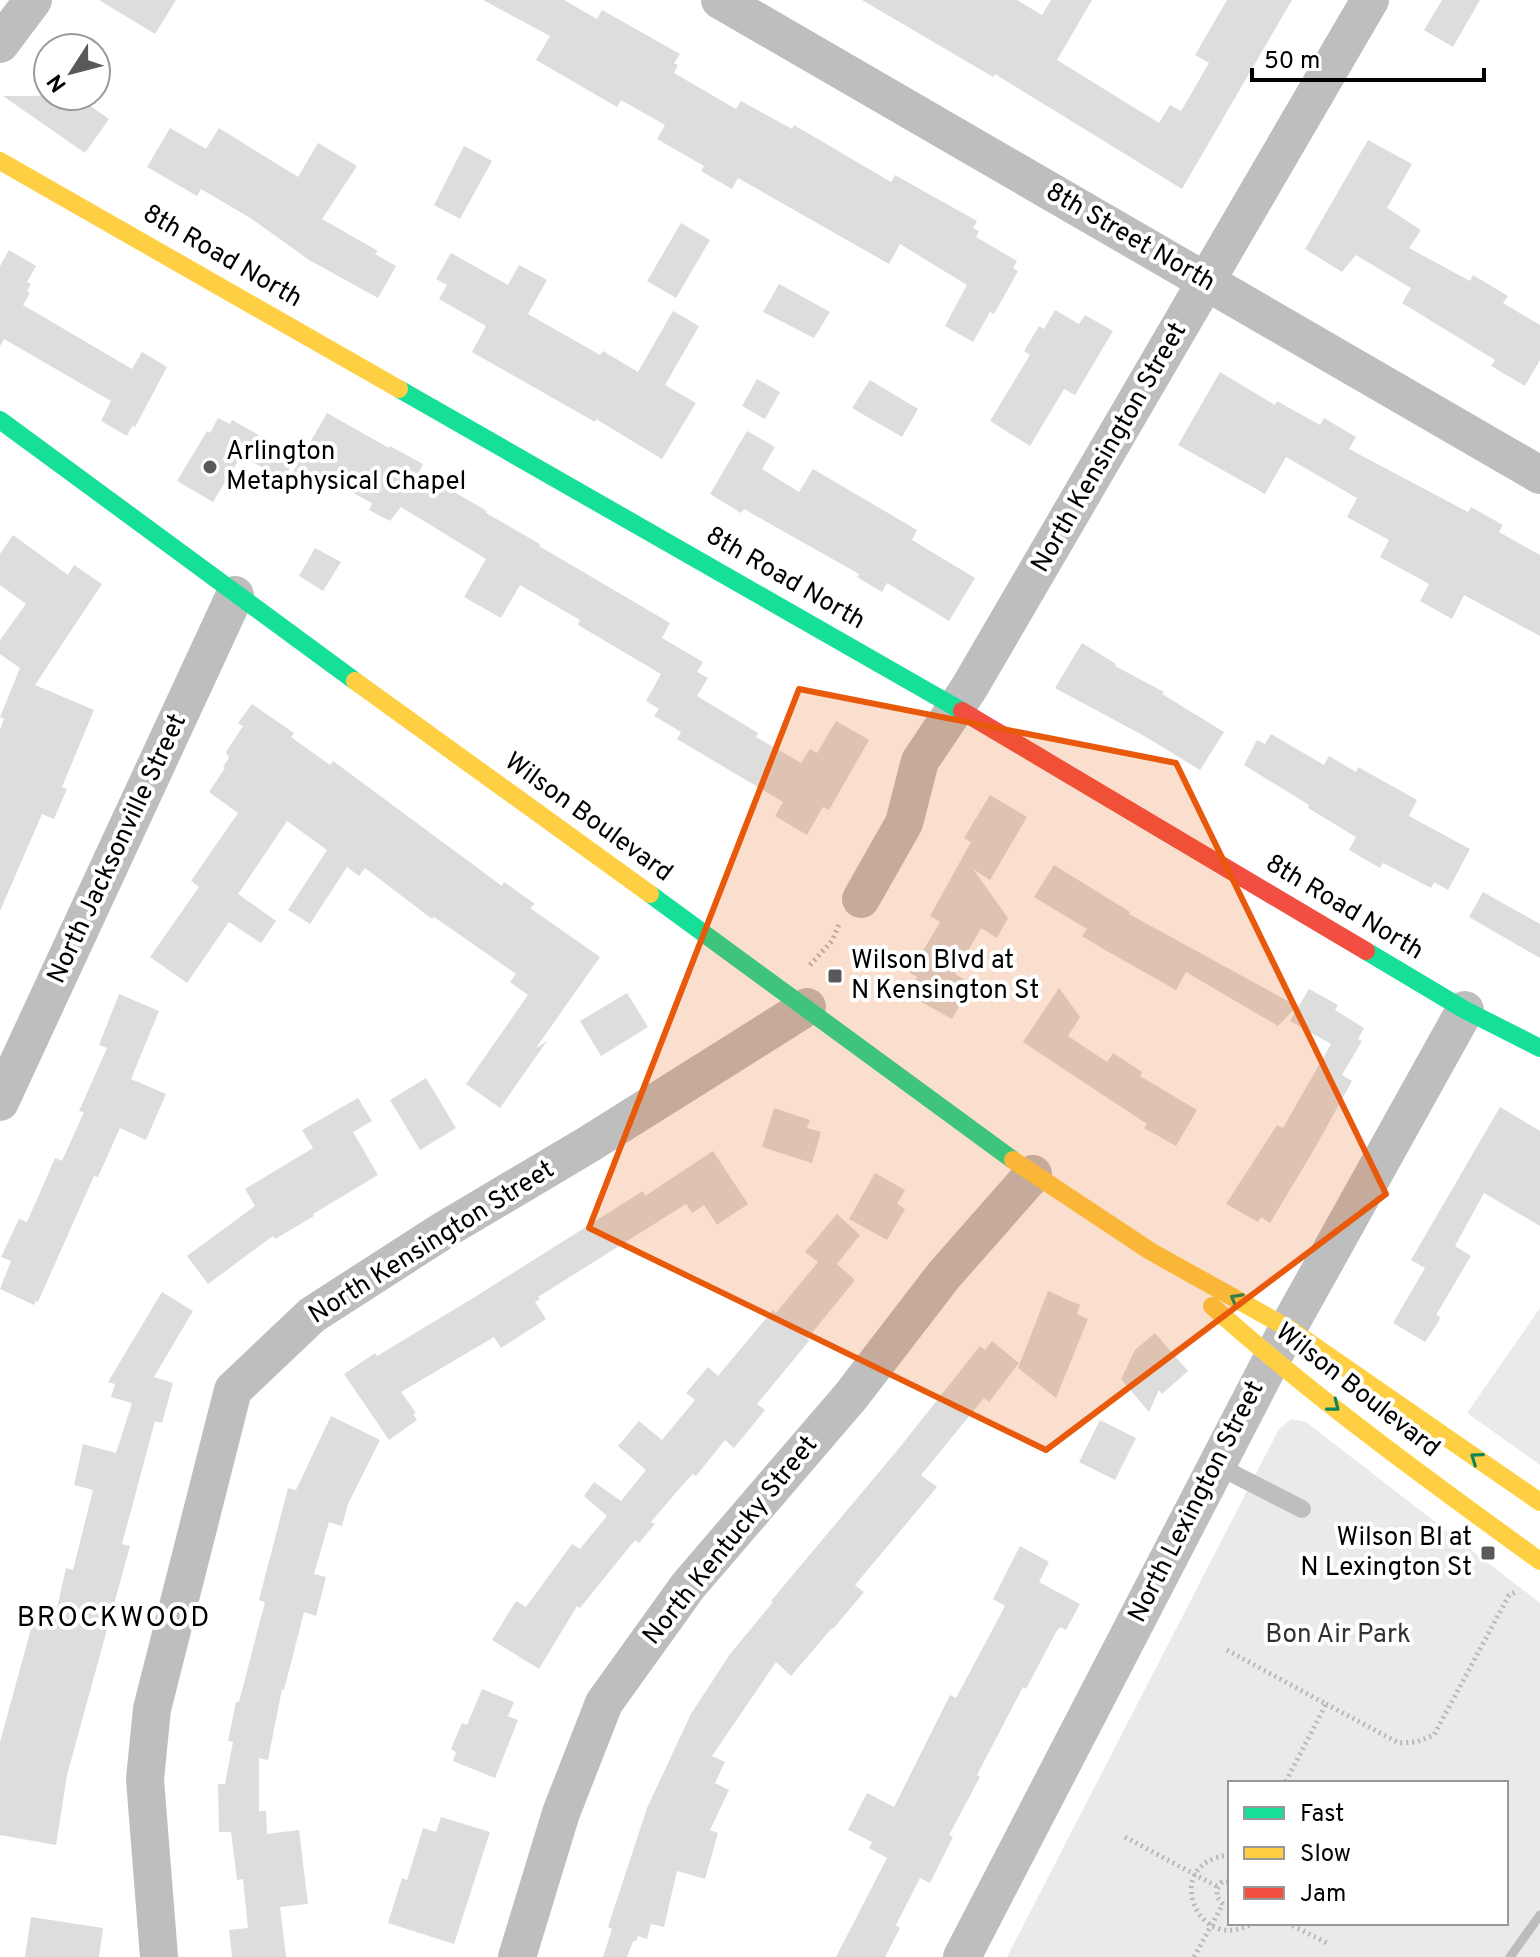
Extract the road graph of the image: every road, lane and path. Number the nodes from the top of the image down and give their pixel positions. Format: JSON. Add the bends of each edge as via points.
{"nodes":[{"id":1,"x":33,"y":0,"type":"edge"},
{"id":2,"x":720,"y":0,"type":"edge"},
{"id":3,"x":1370,"y":0,"type":"edge"},
{"id":4,"x":0,"y":44,"type":"edge"},
{"id":5,"x":0,"y":161,"type":"edge"},
{"id":6,"x":1207,"y":283,"type":"junction"},
{"id":7,"x":0,"y":420,"type":"edge"},
{"id":8,"x":1540,"y":475,"type":"edge"},
{"id":9,"x":235,"y":595,"type":"junction"},
{"id":10,"x":957,"y":708,"type":"junction"},
{"id":11,"x":861,"y":899,"type":"dead end"},
{"id":12,"x":832,"y":941,"type":"dead end"},
{"id":13,"x":809,"y":966,"type":"dead end"},
{"id":14,"x":807,"y":1007,"type":"junction"},
{"id":15,"x":1465,"y":1010,"type":"junction"},
{"id":16,"x":1540,"y":1048,"type":"edge"},
{"id":17,"x":0,"y":1102,"type":"edge"},
{"id":18,"x":1033,"y":1174,"type":"junction"},
{"id":19,"x":1150,"y":1251,"type":"junction"},
{"id":20,"x":1280,"y":1343,"type":"junction"},
{"id":21,"x":1216,"y":1465,"type":"junction"},
{"id":22,"x":1540,"y":1502,"type":"edge"},
{"id":23,"x":1302,"y":1509,"type":"dead end"},
{"id":24,"x":1540,"y":1561,"type":"edge"},
{"id":25,"x":1526,"y":1588,"type":"dead end"},
{"id":26,"x":1227,"y":1650,"type":"dead end"},
{"id":27,"x":1326,"y":1704,"type":"junction"},
{"id":28,"x":1286,"y":1781,"type":"edge"},
{"id":29,"x":1125,"y":1837,"type":"dead end"},
{"id":30,"x":1228,"y":1855,"type":"edge"},
{"id":31,"x":1195,"y":1875,"type":"junction"},
{"id":32,"x":1228,"y":1882,"type":"edge"},
{"id":33,"x":1218,"y":1887,"type":"junction"},
{"id":34,"x":1227,"y":1904,"type":"edge"},
{"id":35,"x":1249,"y":1925,"type":"edge"},
{"id":36,"x":1291,"y":1925,"type":"edge"},
{"id":37,"x":1210,"y":1927,"type":"junction"},
{"id":38,"x":1329,"y":1944,"type":"dead end"},
{"id":39,"x":159,"y":1957,"type":"edge"},
{"id":40,"x":517,"y":1957,"type":"edge"},
{"id":41,"x":962,"y":1957,"type":"edge"},
{"id":42,"x":1194,"y":1957,"type":"edge"}],
"edges":[{"from":1,"to":4,"type":"street"},
{"from":2,"to":6,"type":"street","name":"8th Street North"},
{"from":3,"to":6,"type":"street","name":"North Kensington Street"},
{"from":5,"to":10,"type":"main road","name":"8th Road North"},
{"from":6,"to":8,"type":"street","name":"8th Street North"},
{"from":6,"to":10,"type":"street","name":"North Kensington Street"},
{"from":7,"to":9,"type":"main road","name":"Wilson Boulevard"},
{"from":9,"to":14,"type":"main road","name":"Wilson Boulevard"},
{"from":9,"to":17,"type":"street","name":"North Jacksonville Street"},
{"from":10,"to":11,"type":"street","name":"North Kensington Street","via":[[920,761],[904,823]]},
{"from":10,"to":15,"type":"main road","name":"8th Road North"},
{"from":12,"to":13,"type":"path"},
{"from":14,"to":18,"type":"main road","name":"Wilson Boulevard"},
{"from":14,"to":39,"type":"street","name":"North Kensington Street","via":[[312,1315],[233,1390],[152,1709],[145,1779]]},
{"from":15,"to":16,"type":"main road","name":"8th Road North"},
{"from":15,"to":20,"type":"street","name":"North Lexington Street"},
{"from":18,"to":19,"type":"main road","name":"Wilson Boulevard"},
{"from":18,"to":40,"type":"street","name":"North Kentucky Street","via":[[688,1586],[604,1703],[561,1813]]},
{"from":20,"to":19,"type":"main road","name":"Wilson Boulevard","one_way":true},
{"from":19,"to":20,"type":"main road","name":"Wilson Boulevard"},
{"from":20,"to":21,"type":"street","name":"North Lexington Street"},
{"from":22,"to":20,"type":"main road","name":"Wilson Boulevard","one_way":true},
{"from":20,"to":24,"type":"main road","name":"Wilson Boulevard","one_way":true,"via":[[1455,1500]]},
{"from":21,"to":23,"type":"lane"},
{"from":21,"to":41,"type":"street","name":"North Lexington Street"},
{"from":25,"to":27,"type":"path","via":[[1509,1595],[1434,1735],[1399,1743]]},
{"from":26,"to":27,"type":"path"},
{"from":27,"to":28,"type":"path"},
{"from":29,"to":31,"type":"path"},
{"from":30,"to":31,"type":"path","via":[[1212,1859]]},
{"from":31,"to":33,"type":"path"},
{"from":31,"to":37,"type":"path","via":[[1192,1904]]},
{"from":32,"to":33,"type":"path"},
{"from":33,"to":34,"type":"path","via":[[1217,1897]]},
{"from":34,"to":37,"type":"path"},
{"from":35,"to":37,"type":"path","via":[[1234,1932]]},
{"from":36,"to":38,"type":"path"},
{"from":37,"to":42,"type":"path"}]}
